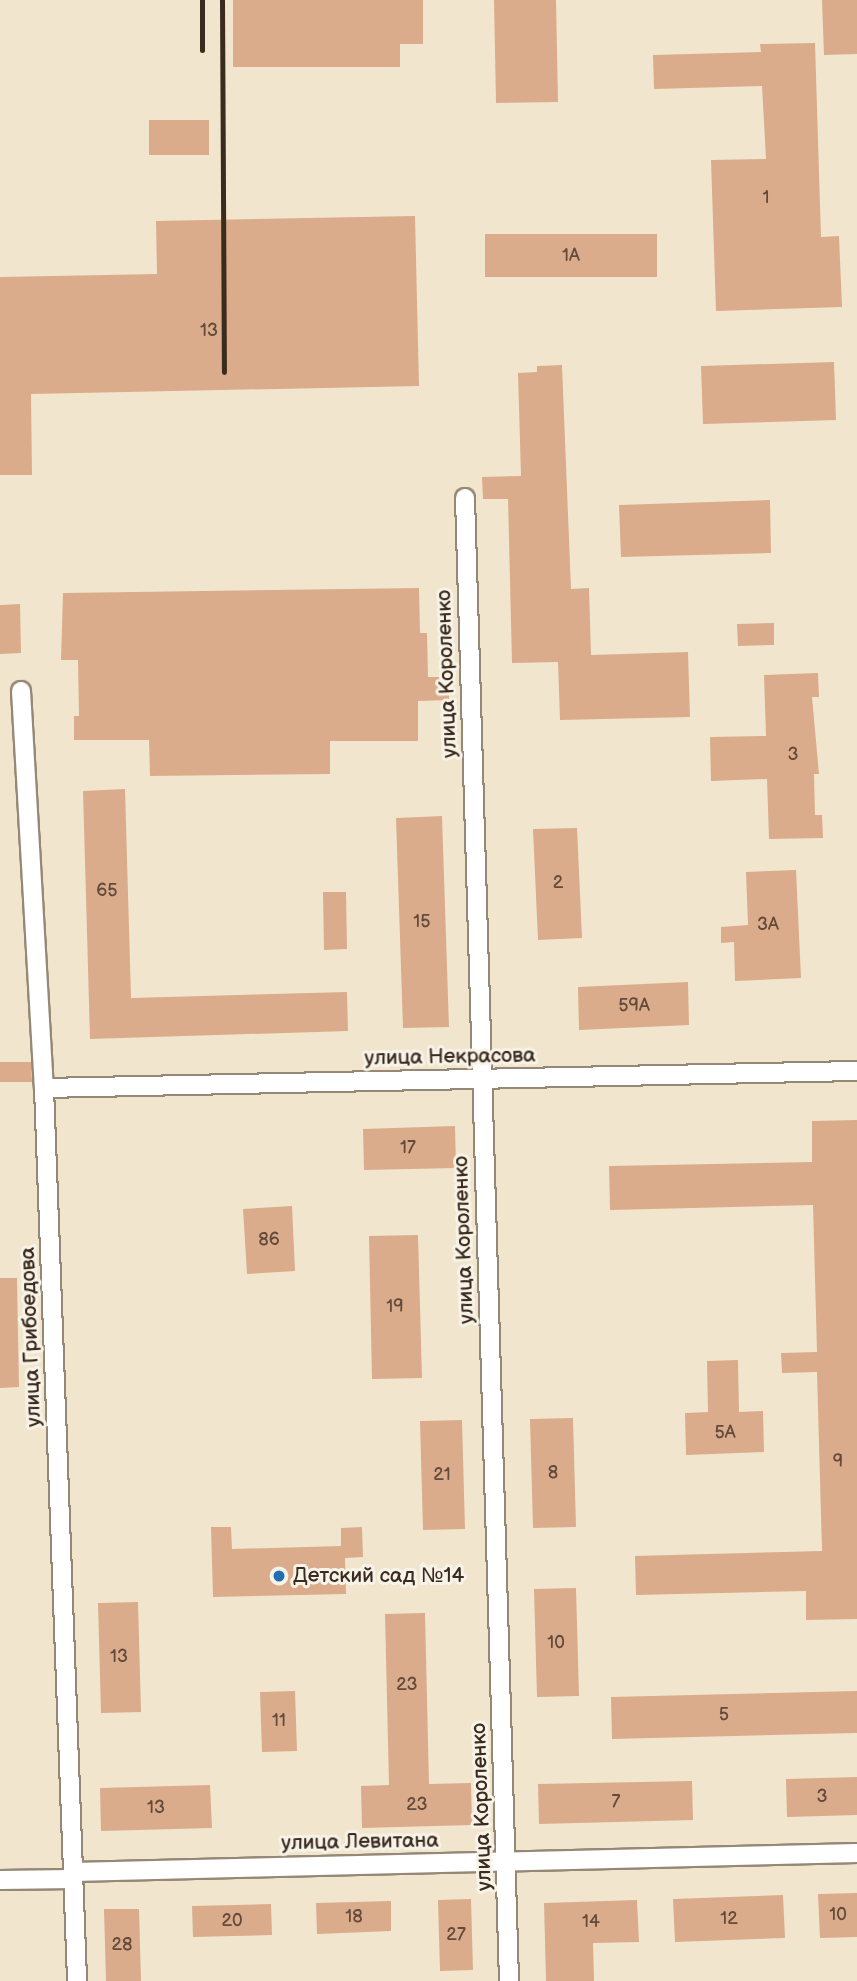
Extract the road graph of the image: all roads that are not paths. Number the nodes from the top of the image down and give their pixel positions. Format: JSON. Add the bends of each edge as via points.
{"nodes":[{"id":1,"x":465,"y":498,"type":"dead end"},
{"id":2,"x":21,"y":691,"type":"dead end"},
{"id":3,"x":857,"y":1071,"type":"edge"},
{"id":4,"x":482,"y":1079,"type":"junction"},
{"id":5,"x":44,"y":1088,"type":"junction"},
{"id":6,"x":857,"y":1853,"type":"edge"},
{"id":7,"x":506,"y":1861,"type":"junction"},
{"id":8,"x":73,"y":1875,"type":"junction"},
{"id":9,"x":0,"y":1880,"type":"edge"},
{"id":10,"x":76,"y":1981,"type":"edge"},
{"id":11,"x":509,"y":1981,"type":"edge"}],
"edges":[{"from":1,"to":4,"type":"street","name":"улица Короленко"},
{"from":2,"to":5,"type":"street","name":"улица Грибоедова"},
{"from":3,"to":4,"type":"street","name":"улица Некрасова"},
{"from":4,"to":5,"type":"street","name":"улица Некрасова"},
{"from":4,"to":7,"type":"street","name":"улица Короленко"},
{"from":5,"to":8,"type":"street","name":"улица Грибоедова"},
{"from":6,"to":7,"type":"street","name":"улица Левитана"},
{"from":7,"to":8,"type":"street","name":"улица Левитана"},
{"from":7,"to":11,"type":"street","name":"улица Короленко"},
{"from":8,"to":9,"type":"street","name":"улица Левитана"},
{"from":8,"to":10,"type":"street","name":"улица Грибоедова"}]}
